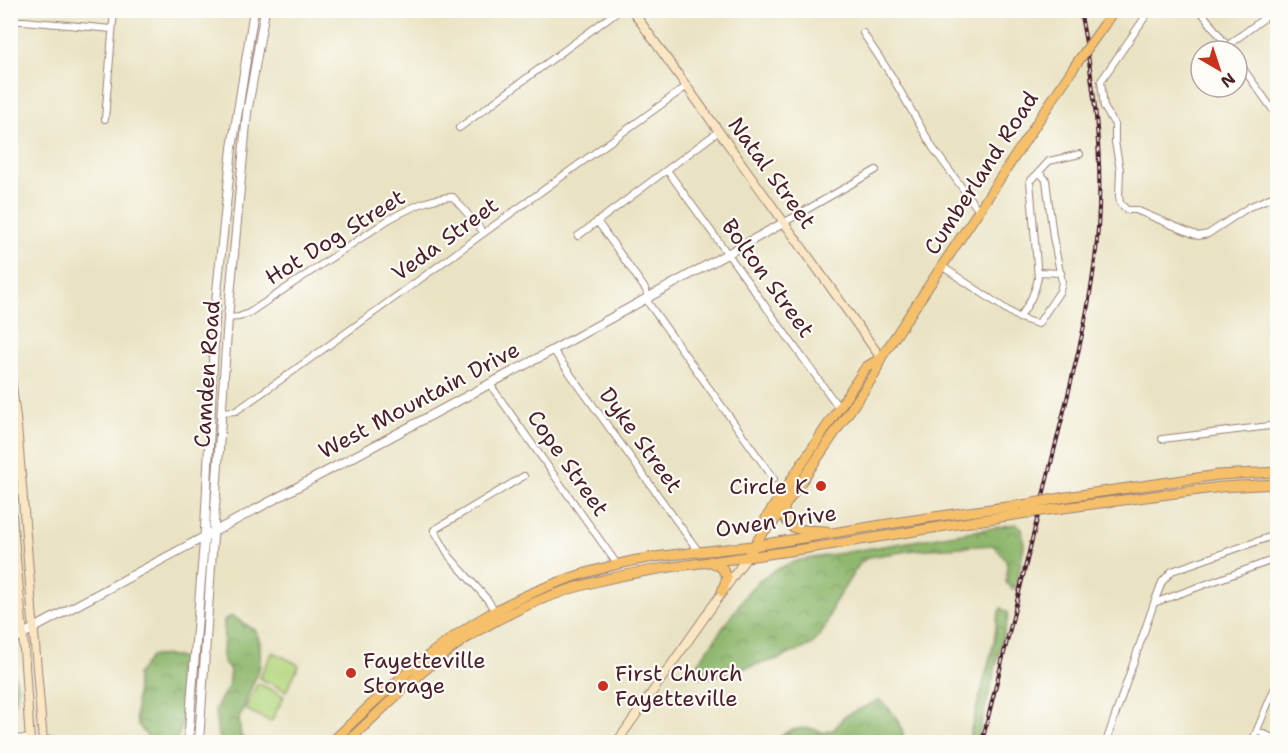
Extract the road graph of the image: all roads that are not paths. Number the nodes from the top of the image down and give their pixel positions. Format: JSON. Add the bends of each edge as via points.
{"nodes":[{"id":1,"x":114,"y":10,"type":"edge"},
{"id":2,"x":254,"y":10,"type":"edge"},
{"id":3,"x":265,"y":10,"type":"edge"},
{"id":4,"x":619,"y":10,"type":"edge"},
{"id":5,"x":632,"y":10,"type":"edge"},
{"id":6,"x":1114,"y":10,"type":"edge"},
{"id":7,"x":1150,"y":10,"type":"edge"},
{"id":8,"x":1200,"y":10,"type":"edge"},
{"id":9,"x":1275,"y":10,"type":"edge"},
{"id":10,"x":10,"y":21,"type":"edge"},
{"id":11,"x":112,"y":29,"type":"junction"},
{"id":12,"x":863,"y":33,"type":"dead end"},
{"id":13,"x":1222,"y":39,"type":"edge"},
{"id":14,"x":1240,"y":39,"type":"edge"},
{"id":15,"x":1249,"y":77,"type":"edge"},
{"id":16,"x":687,"y":86,"type":"junction"},
{"id":17,"x":1278,"y":117,"type":"edge"},
{"id":18,"x":105,"y":119,"type":"dead end"},
{"id":19,"x":459,"y":129,"type":"dead end"},
{"id":20,"x":719,"y":131,"type":"junction"},
{"id":21,"x":1080,"y":154,"type":"dead end"},
{"id":22,"x":667,"y":170,"type":"junction"},
{"id":23,"x":876,"y":170,"type":"dead end"},
{"id":24,"x":1040,"y":172,"type":"junction"},
{"id":25,"x":1278,"y":189,"type":"edge"},
{"id":26,"x":1274,"y":196,"type":"junction"},
{"id":27,"x":1278,"y":206,"type":"edge"},
{"id":28,"x":979,"y":211,"type":"junction"},
{"id":29,"x":597,"y":221,"type":"junction"},
{"id":30,"x":785,"y":222,"type":"junction"},
{"id":31,"x":484,"y":233,"type":"junction"},
{"id":32,"x":578,"y":236,"type":"dead end"},
{"id":33,"x":727,"y":253,"type":"junction"},
{"id":34,"x":943,"y":267,"type":"junction"},
{"id":35,"x":1038,"y":272,"type":"junction"},
{"id":36,"x":1061,"y":273,"type":"junction"},
{"id":37,"x":648,"y":297,"type":"junction"},
{"id":38,"x":228,"y":318,"type":"junction"},
{"id":39,"x":1018,"y":318,"type":"junction"},
{"id":40,"x":553,"y":350,"type":"junction"},
{"id":41,"x":881,"y":358,"type":"junction"},
{"id":42,"x":10,"y":370,"type":"edge"},
{"id":43,"x":489,"y":383,"type":"junction"},
{"id":44,"x":839,"y":408,"type":"junction"},
{"id":45,"x":222,"y":412,"type":"junction"},
{"id":46,"x":1278,"y":425,"type":"edge"},
{"id":47,"x":1162,"y":439,"type":"dead end"},
{"id":48,"x":1278,"y":472,"type":"edge"},
{"id":49,"x":524,"y":476,"type":"dead end"},
{"id":50,"x":774,"y":479,"type":"dead end"},
{"id":51,"x":1278,"y":482,"type":"edge"},
{"id":52,"x":10,"y":494,"type":"edge"},
{"id":53,"x":784,"y":507,"type":"junction"},
{"id":54,"x":1022,"y":509,"type":"junction"},
{"id":55,"x":215,"y":531,"type":"junction"},
{"id":56,"x":763,"y":532,"type":"junction"},
{"id":57,"x":840,"y":532,"type":"junction"},
{"id":58,"x":1278,"y":534,"type":"edge"},
{"id":59,"x":204,"y":536,"type":"junction"},
{"id":60,"x":754,"y":546,"type":"junction"},
{"id":61,"x":699,"y":552,"type":"junction"},
{"id":62,"x":747,"y":557,"type":"junction"},
{"id":63,"x":1278,"y":558,"type":"edge"},
{"id":64,"x":710,"y":561,"type":"junction"},
{"id":65,"x":617,"y":564,"type":"junction"},
{"id":66,"x":722,"y":592,"type":"junction"},
{"id":67,"x":1154,"y":603,"type":"junction"},
{"id":68,"x":495,"y":611,"type":"junction"},
{"id":69,"x":32,"y":629,"type":"junction"},
{"id":70,"x":23,"y":634,"type":"junction"},
{"id":71,"x":10,"y":641,"type":"edge"},
{"id":72,"x":440,"y":647,"type":"junction"},
{"id":73,"x":1278,"y":680,"type":"edge"},
{"id":74,"x":391,"y":687,"type":"junction"},
{"id":75,"x":399,"y":694,"type":"junction"},
{"id":76,"x":1257,"y":730,"type":"junction"},
{"id":77,"x":10,"y":738,"type":"edge"},
{"id":78,"x":1278,"y":740,"type":"edge"},
{"id":79,"x":30,"y":741,"type":"edge"},
{"id":80,"x":42,"y":741,"type":"edge"},
{"id":81,"x":83,"y":742,"type":"edge"},
{"id":82,"x":189,"y":742,"type":"edge"},
{"id":83,"x":200,"y":742,"type":"edge"},
{"id":84,"x":332,"y":742,"type":"edge"},
{"id":85,"x":348,"y":742,"type":"edge"},
{"id":86,"x":617,"y":742,"type":"edge"},
{"id":87,"x":1106,"y":742,"type":"edge"},
{"id":88,"x":1252,"y":742,"type":"edge"}],
"edges":[{"from":1,"to":11,"type":"street"},
{"from":2,"to":59,"type":"street","name":"Camden Road","via":[[221,249]]},
{"from":3,"to":38,"type":"street","name":"Camden Road","via":[[247,113]]},
{"from":4,"to":19,"type":"street"},
{"from":5,"to":16,"type":"main road","name":"Natal Street"},
{"from":6,"to":28,"type":"main road","name":"Cumberland Road","bridge":true},
{"from":7,"to":26,"type":"street","via":[[1101,81],[1104,107],[1116,125],[1120,203],[1128,210],[1198,237]]},
{"from":8,"to":13,"type":"street"},
{"from":9,"to":14,"type":"street"},
{"from":10,"to":11,"type":"street"},
{"from":11,"to":18,"type":"street"},
{"from":12,"to":28,"type":"street","via":[[933,148]]},
{"from":15,"to":17,"type":"street"},
{"from":16,"to":20,"type":"main road","name":"Natal Street"},
{"from":16,"to":31,"type":"street","name":"Veda Street"},
{"from":20,"to":22,"type":"street"},
{"from":20,"to":30,"type":"main road","name":"Natal Street"},
{"from":21,"to":24,"type":"street","via":[[1049,160]]},
{"from":22,"to":29,"type":"street"},
{"from":22,"to":33,"type":"street","name":"Bolton Street"},
{"from":23,"to":30,"type":"street"},
{"from":24,"to":35,"type":"street","via":[[1030,181]]},
{"from":24,"to":36,"type":"street","via":[[1046,180]]},
{"from":25,"to":26,"type":"street"},
{"from":26,"to":27,"type":"street"},
{"from":28,"to":34,"type":"main road","name":"Cumberland Road"},
{"from":29,"to":32,"type":"street"},
{"from":29,"to":37,"type":"street"},
{"from":30,"to":33,"type":"street","name":"West Mountain Drive"},
{"from":30,"to":41,"type":"main road","name":"Natal Street"},
{"from":31,"to":38,"type":"street","name":"Hot Dog Street","via":[[453,197],[442,197],[388,220],[249,313]]},
{"from":31,"to":45,"type":"street","name":"Veda Street","via":[[241,408]]},
{"from":33,"to":37,"type":"street","name":"West Mountain Drive"},
{"from":33,"to":44,"type":"street","name":"Bolton Street"},
{"from":34,"to":39,"type":"street"},
{"from":34,"to":41,"type":"main road","name":"Cumberland Road"},
{"from":35,"to":36,"type":"street"},
{"from":35,"to":39,"type":"street","via":[[1036,291]]},
{"from":36,"to":39,"type":"street","via":[[1060,291],[1038,324]]},
{"from":37,"to":40,"type":"street","name":"West Mountain Drive"},
{"from":37,"to":50,"type":"street","via":[[649,304]]},
{"from":38,"to":45,"type":"street","name":"Camden Road"},
{"from":40,"to":43,"type":"street","name":"West Mountain Drive"},
{"from":40,"to":61,"type":"street","name":"Dyke Street"},
{"from":41,"to":44,"type":"main road","name":"Cumberland Road","via":[[866,368]]},
{"from":41,"to":53,"type":"main road","name":"Cumberland Road","via":[[875,374]]},
{"from":42,"to":69,"type":"main road"},
{"from":43,"to":55,"type":"street","name":"West Mountain Drive"},
{"from":43,"to":65,"type":"street","name":"Cope Street"},
{"from":44,"to":56,"type":"main road","name":"Cumberland Road","via":[[766,518]]},
{"from":45,"to":55,"type":"street","name":"Camden Road"},
{"from":46,"to":47,"type":"street"},
{"from":48,"to":54,"type":"main road","name":"Owen Drive","bridge":true,"via":[[1218,475],[1066,498]]},
{"from":49,"to":68,"type":"street","via":[[434,530],[450,557]]},
{"from":51,"to":54,"type":"main road","name":"Owen Drive","bridge":true,"via":[[1063,508]]},
{"from":52,"to":70,"type":"main road"},
{"from":53,"to":56,"type":"main road","name":"Cumberland Road"},
{"from":53,"to":57,"type":"main road","via":[[789,526]]},
{"from":54,"to":57,"type":"main road","name":"Owen Drive","via":[[939,514]]},
{"from":54,"to":62,"type":"main road","name":"Owen Drive"},
{"from":55,"to":59,"type":"street","name":"West Mountain Drive"},
{"from":55,"to":83,"type":"street","name":"Camden Road"},
{"from":56,"to":60,"type":"main road","name":"Cumberland Road"},
{"from":57,"to":60,"type":"main road","name":"Owen Drive"},
{"from":58,"to":67,"type":"street","via":[[1172,571],[1162,582]]},
{"from":59,"to":69,"type":"street","name":"West Mountain Drive"},
{"from":59,"to":82,"type":"street","name":"Camden Road"},
{"from":60,"to":61,"type":"main road","name":"Owen Drive"},
{"from":60,"to":62,"type":"main road","name":"Cumberland Road"},
{"from":61,"to":65,"type":"main road","name":"Owen Drive"},
{"from":62,"to":64,"type":"main road","name":"Owen Drive"},
{"from":62,"to":66,"type":"main road","name":"Cumberland Road"},
{"from":63,"to":67,"type":"street"},
{"from":64,"to":66,"type":"main road","via":[[722,568],[727,577]]},
{"from":64,"to":75,"type":"main road","name":"Owen Drive","via":[[622,574],[550,595],[479,630]]},
{"from":65,"to":68,"type":"main road","name":"Owen Drive","via":[[555,584]]},
{"from":66,"to":86,"type":"main road","name":"Cumberland Road"},
{"from":67,"to":87,"type":"street"},
{"from":68,"to":72,"type":"main road","name":"Owen Drive"},
{"from":69,"to":70,"type":"street","name":"West Mountain Drive"},
{"from":69,"to":80,"type":"main road"},
{"from":70,"to":71,"type":"street","name":"West Mountain Drive"},
{"from":70,"to":79,"type":"main road"},
{"from":72,"to":74,"type":"main road","name":"Owen Drive"},
{"from":72,"to":75,"type":"main road","via":[[399,686]]},
{"from":73,"to":76,"type":"street"},
{"from":74,"to":84,"type":"main road","name":"Owen Drive"},
{"from":74,"to":85,"type":"main road","via":[[392,694],[348,736]]},
{"from":75,"to":85,"type":"main road","name":"Owen Drive"},
{"from":76,"to":78,"type":"street"},
{"from":76,"to":88,"type":"street"},
{"from":77,"to":79,"type":"street"},
{"from":80,"to":81,"type":"street"}]}
